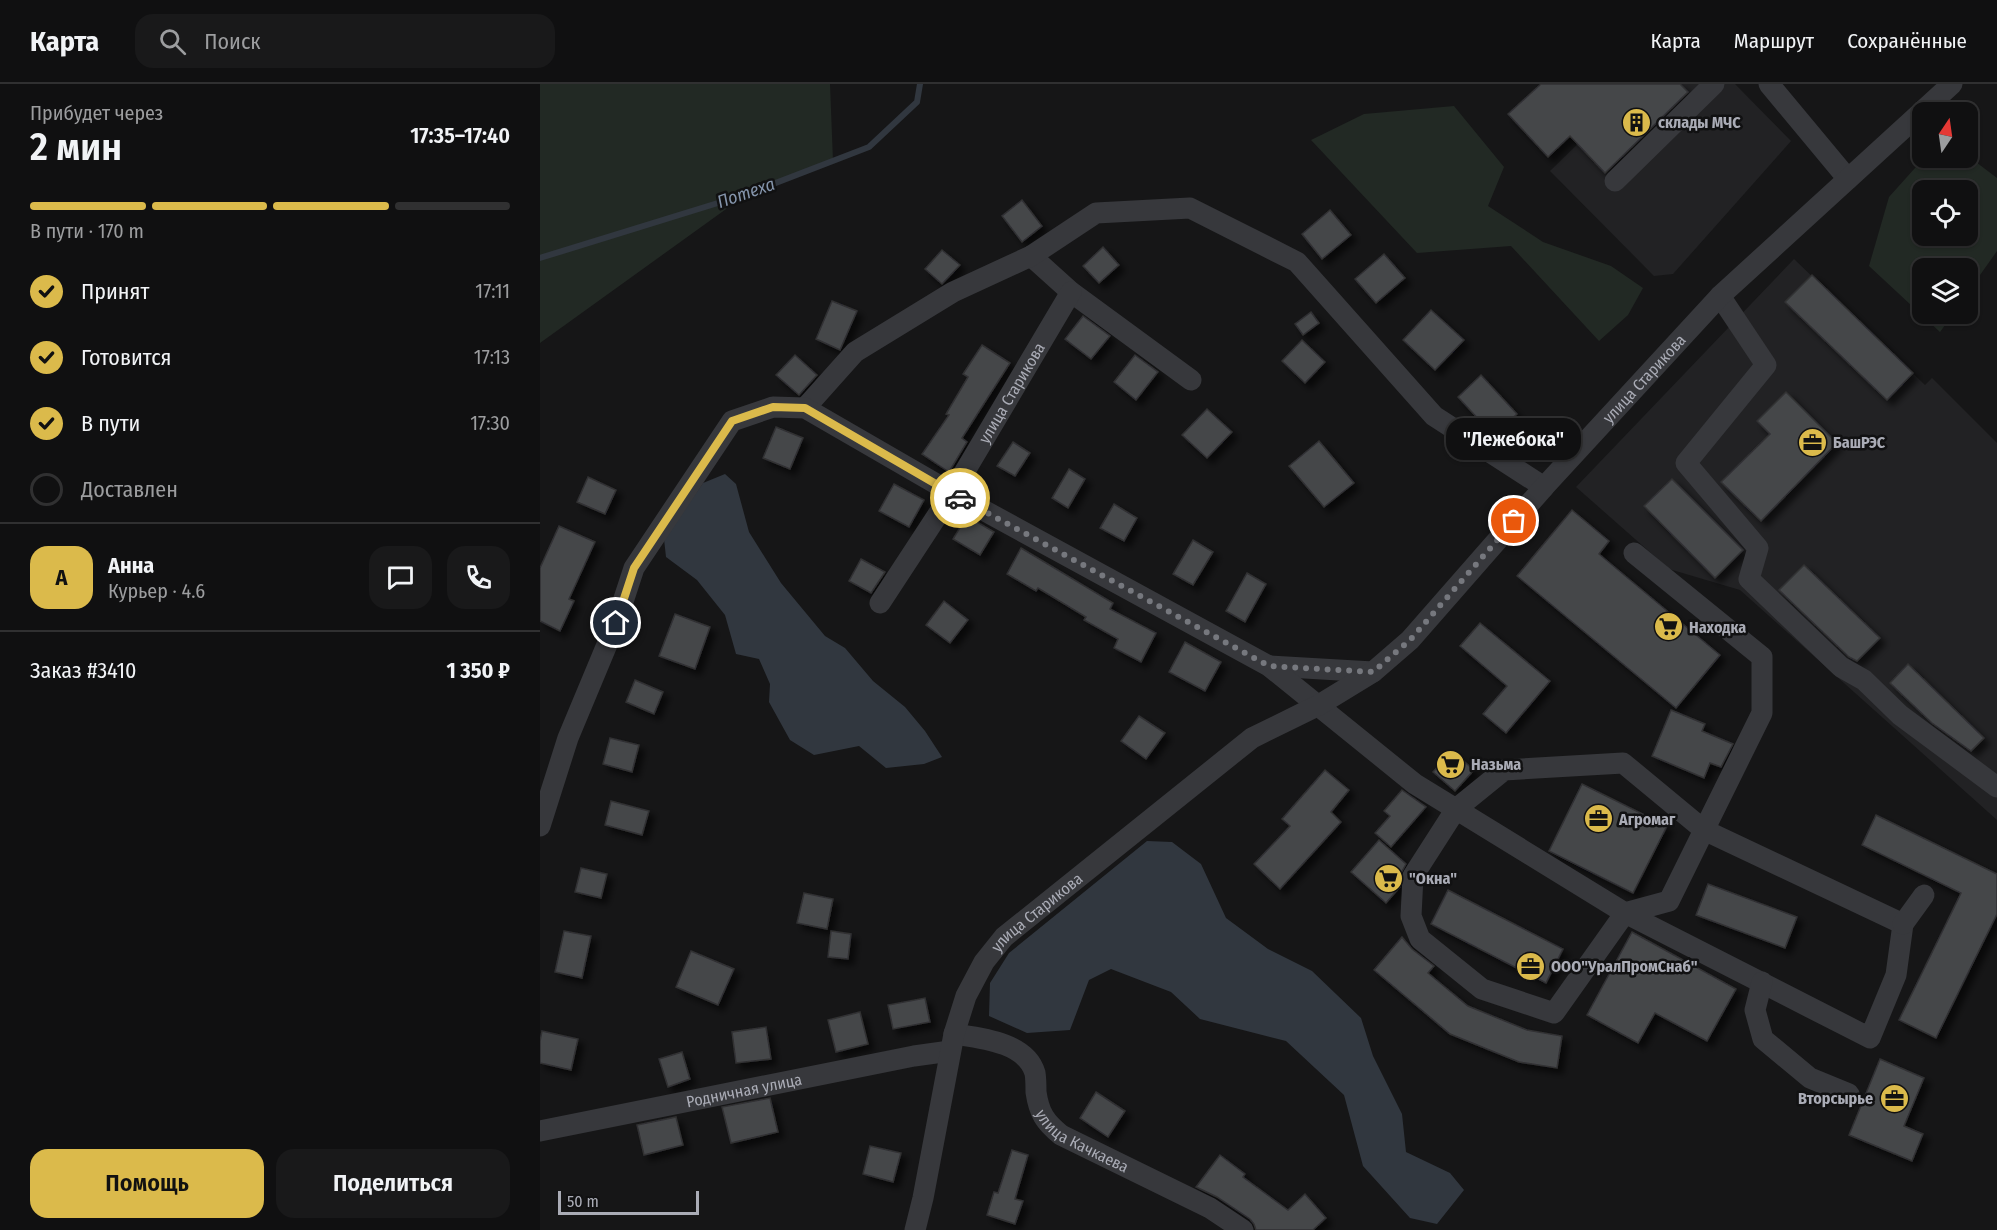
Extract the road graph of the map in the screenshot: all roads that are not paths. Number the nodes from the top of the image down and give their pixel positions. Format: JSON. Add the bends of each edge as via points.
{"nodes":[{"id":1,"x":1714,"y":84,"type":"edge"},
{"id":2,"x":1769,"y":84,"type":"edge"},
{"id":3,"x":1952,"y":84,"type":"edge"},
{"id":4,"x":1848,"y":179,"type":"junction"},
{"id":5,"x":1615,"y":181,"type":"dead end"},
{"id":6,"x":1031,"y":256,"type":"junction"},
{"id":7,"x":1071,"y":292,"type":"junction"},
{"id":8,"x":1720,"y":296,"type":"junction"},
{"id":9,"x":1191,"y":380,"type":"dead end"},
{"id":10,"x":805,"y":408,"type":"junction"},
{"id":11,"x":1544,"y":487,"type":"junction"},
{"id":12,"x":952,"y":493,"type":"junction"},
{"id":13,"x":1634,"y":553,"type":"dead end"},
{"id":14,"x":880,"y":603,"type":"dead end"},
{"id":15,"x":1269,"y":666,"type":"junction"},
{"id":16,"x":1373,"y":672,"type":"junction"},
{"id":17,"x":1319,"y":705,"type":"junction"},
{"id":18,"x":1997,"y":787,"type":"edge"},
{"id":19,"x":1456,"y":809,"type":"junction"},
{"id":20,"x":540,"y":826,"type":"edge"},
{"id":21,"x":1704,"y":830,"type":"junction"},
{"id":22,"x":1924,"y":894,"type":"dead end"},
{"id":23,"x":1625,"y":913,"type":"junction"},
{"id":24,"x":1903,"y":924,"type":"junction"},
{"id":25,"x":1762,"y":982,"type":"junction"},
{"id":26,"x":952,"y":1042,"type":"junction"},
{"id":27,"x":1849,"y":1094,"type":"dead end"},
{"id":28,"x":540,"y":1131,"type":"edge"},
{"id":29,"x":915,"y":1230,"type":"edge"},
{"id":30,"x":1243,"y":1230,"type":"edge"}],
"edges":[{"from":1,"to":5,"type":"street"},
{"from":2,"to":4,"type":"street"},
{"from":3,"to":4,"type":"street","name":"улица Старикова"},
{"from":4,"to":8,"type":"street","name":"улица Старикова"},
{"from":6,"to":7,"type":"street"},
{"from":6,"to":10,"type":"street","via":[[953,292],[855,352]]},
{"from":6,"to":11,"type":"street","via":[[1096,213],[1190,208],[1297,262],[1434,416]]},
{"from":7,"to":9,"type":"street"},
{"from":7,"to":12,"type":"street","name":"улица Старикова"},
{"from":8,"to":11,"type":"street","name":"улица Старикова"},
{"from":8,"to":18,"type":"street","via":[[1766,365],[1686,463],[1758,548],[1749,579],[1841,667]]},
{"from":10,"to":12,"type":"street"},
{"from":10,"to":20,"type":"street","via":[[773,407],[732,421],[634,568],[616,623],[568,738]]},
{"from":11,"to":16,"type":"street","name":"улица Старикова","via":[[1410,640]]},
{"from":12,"to":14,"type":"street","name":"улица Старикова"},
{"from":12,"to":15,"type":"street"},
{"from":13,"to":21,"type":"street","via":[[1762,657],[1761,713]]},
{"from":15,"to":16,"type":"street"},
{"from":15,"to":17,"type":"street"},
{"from":16,"to":17,"type":"street","name":"улица Старикова"},
{"from":17,"to":19,"type":"street","via":[[1415,784]]},
{"from":17,"to":26,"type":"street","name":"улица Старикова","via":[[1252,738],[1005,937],[984,962],[966,996]]},
{"from":19,"to":21,"type":"street","via":[[1504,770],[1623,763]]},
{"from":19,"to":23,"type":"street"},
{"from":19,"to":23,"type":"street","via":[[1413,876],[1411,916],[1420,939],[1482,989],[1554,1013]]},
{"from":21,"to":23,"type":"street","via":[[1669,901]]},
{"from":21,"to":24,"type":"street"},
{"from":22,"to":24,"type":"street"},
{"from":23,"to":25,"type":"street"},
{"from":24,"to":25,"type":"street","via":[[1896,975],[1870,1038]]},
{"from":25,"to":27,"type":"street","via":[[1755,1010],[1763,1040],[1810,1078]]},
{"from":26,"to":28,"type":"street","name":"Родничная улица","via":[[914,1056]]},
{"from":26,"to":29,"type":"street","name":"улица Старикова"},
{"from":26,"to":30,"type":"street","name":"улица Качкаева","via":[[985,1039],[1008,1046],[1026,1058],[1035,1072],[1041,1115],[1050,1127],[1088,1150],[1210,1208]]}]}
